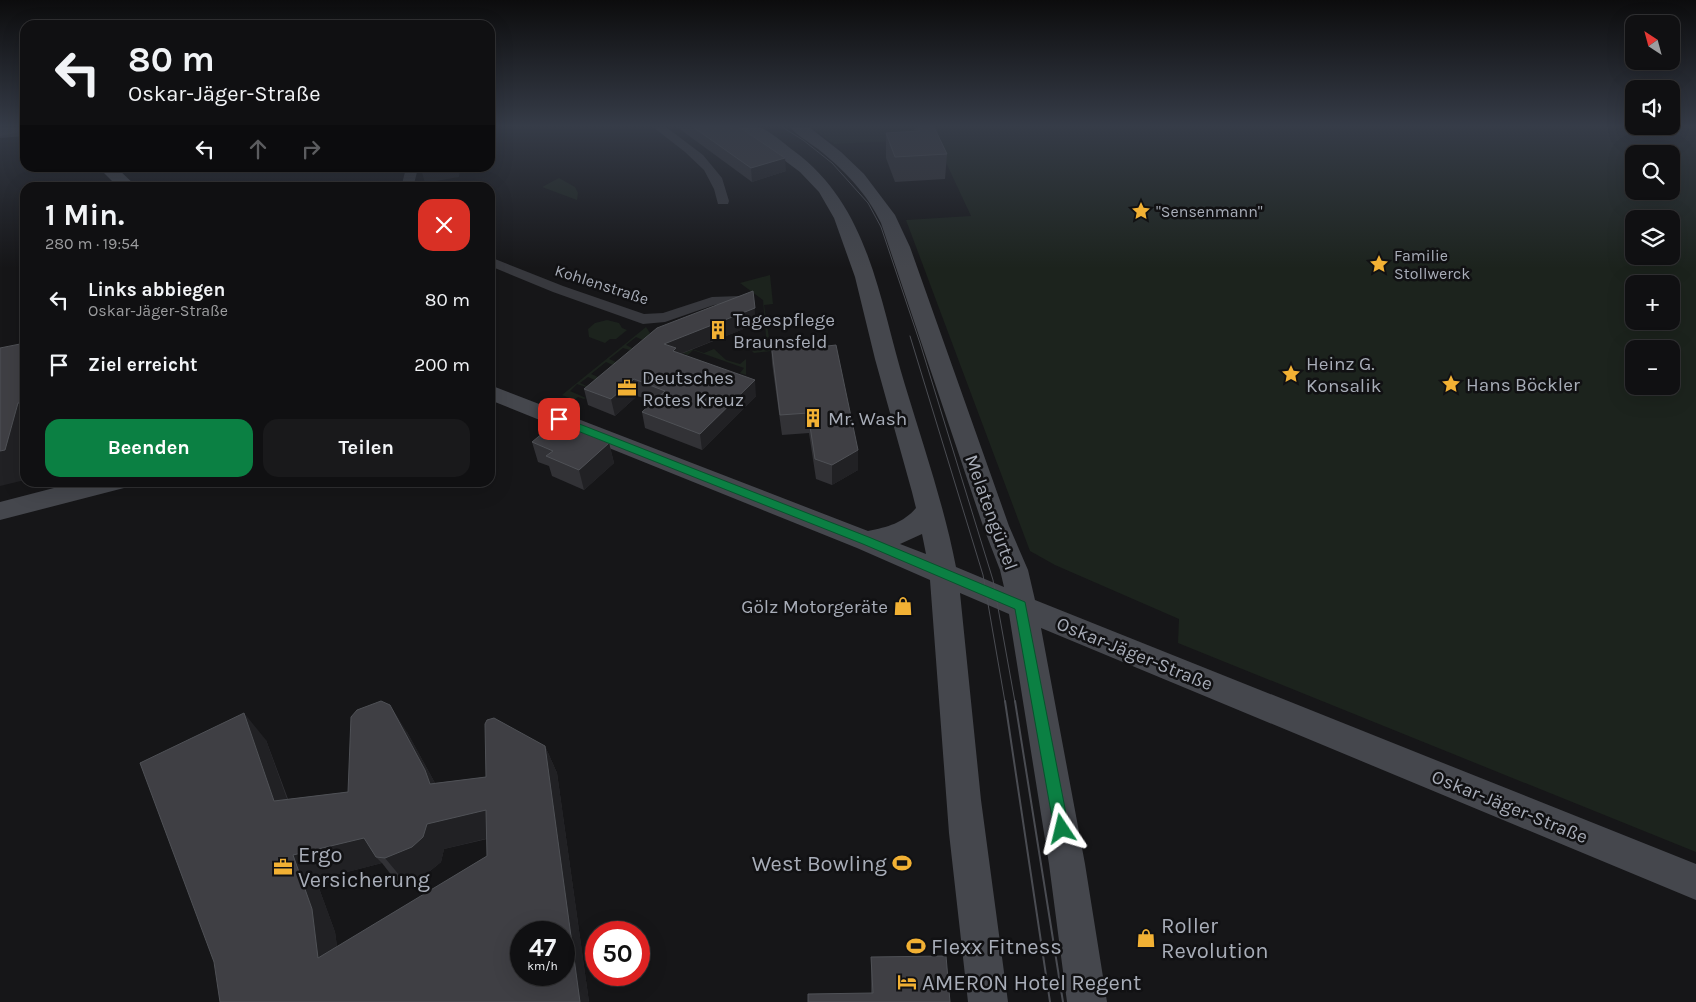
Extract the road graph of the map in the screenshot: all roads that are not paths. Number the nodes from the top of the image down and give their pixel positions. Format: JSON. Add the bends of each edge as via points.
{"nodes":[{"id":1,"x":114,"y":174,"type":"edge"},
{"id":2,"x":713,"y":174,"type":"edge"},
{"id":3,"x":811,"y":174,"type":"edge"},
{"id":4,"x":854,"y":174,"type":"edge"},
{"id":5,"x":123,"y":182,"type":"edge"},
{"id":6,"x":722,"y":201,"type":"dead end"},
{"id":7,"x":495,"y":263,"type":"edge"},
{"id":8,"x":735,"y":299,"type":"edge"},
{"id":9,"x":495,"y":395,"type":"edge"},
{"id":10,"x":95,"y":487,"type":"edge"},
{"id":11,"x":929,"y":510,"type":"junction"},
{"id":12,"x":0,"y":511,"type":"edge"},
{"id":13,"x":867,"y":541,"type":"junction"},
{"id":14,"x":943,"y":572,"type":"junction"},
{"id":15,"x":1021,"y":606,"type":"junction"},
{"id":16,"x":1696,"y":882,"type":"edge"},
{"id":17,"x":988,"y":1002,"type":"edge"},
{"id":18,"x":1087,"y":1002,"type":"edge"}],
"edges":[{"from":1,"to":5,"type":"main road"},
{"from":2,"to":6,"type":"street","via":[[722,187]]},
{"from":3,"to":11,"type":"main road","via":[[832,197],[855,246]]},
{"from":4,"to":15,"type":"main road","name":"Melatengürtel","via":[[886,215],[900,247],[1014,570]]},
{"from":7,"to":8,"type":"street","name":"Kohlenstraße","via":[[643,319],[665,317],[712,301]]},
{"from":9,"to":13,"type":"main road","name":"Oskar-Jäger-Straße"},
{"from":10,"to":12,"type":"main road"},
{"from":11,"to":13,"type":"main road","via":[[908,531]]},
{"from":11,"to":14,"type":"main road"},
{"from":13,"to":14,"type":"main road","name":"Oskar-Jäger-Straße"},
{"from":14,"to":15,"type":"main road","name":"Oskar-Jäger-Straße"},
{"from":14,"to":17,"type":"main road","via":[[969,861]]},
{"from":15,"to":16,"type":"main road","name":"Oskar-Jäger-Straße"},
{"from":15,"to":18,"type":"main road","name":"Melatengürtel","via":[[1067,864]]}]}
